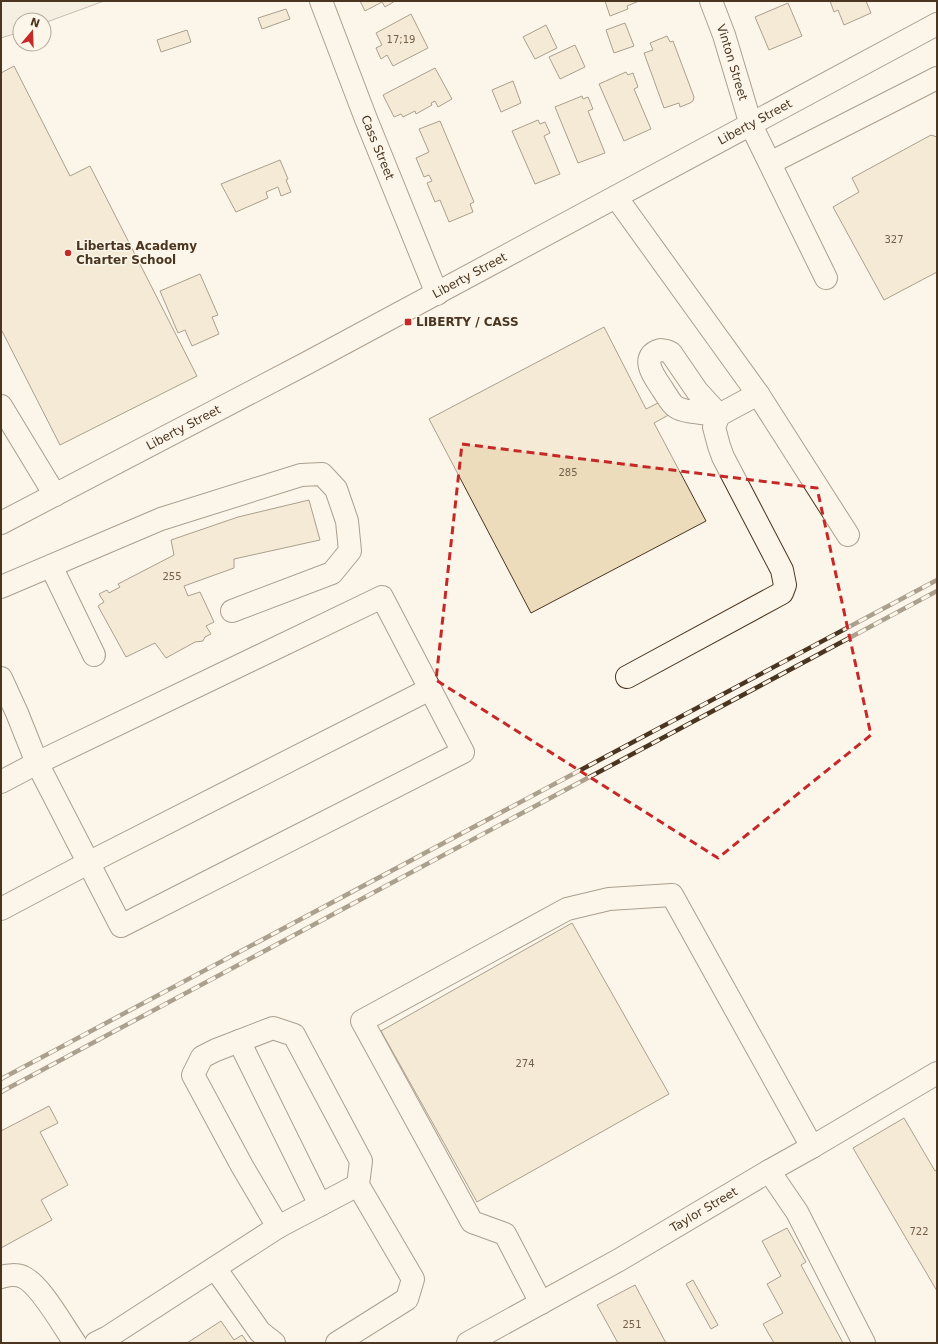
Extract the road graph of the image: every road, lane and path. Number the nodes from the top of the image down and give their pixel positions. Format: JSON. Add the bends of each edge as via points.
{"nodes":[{"id":1,"x":321,"y":1,"type":"edge"},
{"id":2,"x":711,"y":1,"type":"edge"},
{"id":3,"x":937,"y":24,"type":"edge"},
{"id":4,"x":937,"y":78,"type":"edge"},
{"id":5,"x":751,"y":125,"type":"junction"},
{"id":6,"x":770,"y":163,"type":"junction"},
{"id":7,"x":616,"y":197,"type":"junction"},
{"id":8,"x":826,"y":278,"type":"dead end"},
{"id":9,"x":437,"y":294,"type":"junction"},
{"id":10,"x":758,"y":394,"type":"junction"},
{"id":11,"x":1,"y":406,"type":"edge"},
{"id":12,"x":55,"y":495,"type":"junction"},
{"id":13,"x":1,"y":523,"type":"edge"},
{"id":14,"x":848,"y":535,"type":"dead end"},
{"id":15,"x":51,"y":566,"type":"junction"},
{"id":16,"x":1,"y":587,"type":"edge"},
{"id":17,"x":232,"y":611,"type":"dead end"},
{"id":18,"x":94,"y":655,"type":"dead end"},
{"id":19,"x":627,"y":677,"type":"dead end"},
{"id":20,"x":1,"y":678,"type":"edge"},
{"id":21,"x":430,"y":689,"type":"junction"},
{"id":22,"x":37,"y":763,"type":"junction"},
{"id":23,"x":1,"y":782,"type":"edge"},
{"id":24,"x":88,"y":863,"type":"junction"},
{"id":25,"x":1,"y":909,"type":"edge"},
{"id":26,"x":239,"y":1041,"type":"junction"},
{"id":27,"x":937,"y":1073,"type":"edge"},
{"id":28,"x":812,"y":1147,"type":"junction"},
{"id":29,"x":769,"y":1170,"type":"junction"},
{"id":30,"x":358,"y":1185,"type":"junction"},
{"id":31,"x":320,"y":1204,"type":"junction"},
{"id":32,"x":278,"y":1227,"type":"junction"},
{"id":33,"x":215,"y":1268,"type":"junction"},
{"id":34,"x":11,"y":1277,"type":"edge"},
{"id":35,"x":541,"y":1303,"type":"junction"},
{"id":36,"x":75,"y":1343,"type":"edge"},
{"id":37,"x":96,"y":1343,"type":"edge"},
{"id":38,"x":274,"y":1343,"type":"edge"},
{"id":39,"x":337,"y":1343,"type":"edge"},
{"id":40,"x":468,"y":1343,"type":"edge"},
{"id":41,"x":864,"y":1343,"type":"edge"}],
"edges":[{"from":1,"to":9,"type":"main road","name":"Cass Street"},
{"from":2,"to":5,"type":"main road","name":"Vinton Street"},
{"from":3,"to":5,"type":"main road","name":"Liberty Street"},
{"from":4,"to":6,"type":"main road"},
{"from":5,"to":6,"type":"main road","name":"Vinton Street"},
{"from":5,"to":7,"type":"main road","name":"Liberty Street"},
{"from":6,"to":8,"type":"main road","name":"Vinton Street"},
{"from":7,"to":9,"type":"main road","name":"Liberty Street"},
{"from":7,"to":10,"type":"main road"},
{"from":9,"to":12,"type":"main road","name":"Liberty Street"},
{"from":10,"to":14,"type":"main road"},
{"from":10,"to":19,"type":"main road","via":[[719,415],[714,426],[719,446],[782,570],[785,585],[782,593]]},
{"from":11,"to":12,"type":"main road"},
{"from":12,"to":13,"type":"main road","name":"Liberty Street"},
{"from":15,"to":16,"type":"main road"},
{"from":15,"to":17,"type":"main road","via":[[161,519],[301,475],[322,474],[336,489],[347,521],[350,551],[332,573]]},
{"from":15,"to":18,"type":"main road"},
{"from":20,"to":22,"type":"main road"},
{"from":21,"to":22,"type":"main road","via":[[382,597]]},
{"from":21,"to":24,"type":"main road"},
{"from":21,"to":24,"type":"main road","via":[[463,752],[456,756],[121,926]]},
{"from":22,"to":23,"type":"main road"},
{"from":22,"to":24,"type":"main road"},
{"from":24,"to":25,"type":"main road"},
{"from":26,"to":30,"type":"main road","via":[[272,1028],[294,1035],[361,1161]]},
{"from":26,"to":31,"type":"main road"},
{"from":26,"to":32,"type":"main road","via":[[202,1057],[193,1075]]},
{"from":27,"to":28,"type":"main road","name":"Taylor Street"},
{"from":28,"to":29,"type":"main road","name":"Taylor Street"},
{"from":28,"to":35,"type":"main road","via":[[672,894],[609,899],[567,910],[362,1021],[472,1222],[504,1234]]},
{"from":29,"to":35,"type":"main road","name":"Taylor Street","via":[[619,1260]]},
{"from":29,"to":41,"type":"main road","via":[[796,1212]]},
{"from":30,"to":31,"type":"main road"},
{"from":30,"to":39,"type":"main road","via":[[413,1279],[407,1299]]},
{"from":31,"to":32,"type":"main road"},
{"from":32,"to":33,"type":"main road"},
{"from":33,"to":37,"type":"main road"},
{"from":33,"to":38,"type":"main road","via":[[260,1332]]},
{"from":34,"to":36,"type":"main road","via":[[30,1280]]},
{"from":35,"to":40,"type":"main road","name":"Taylor Street"}]}
